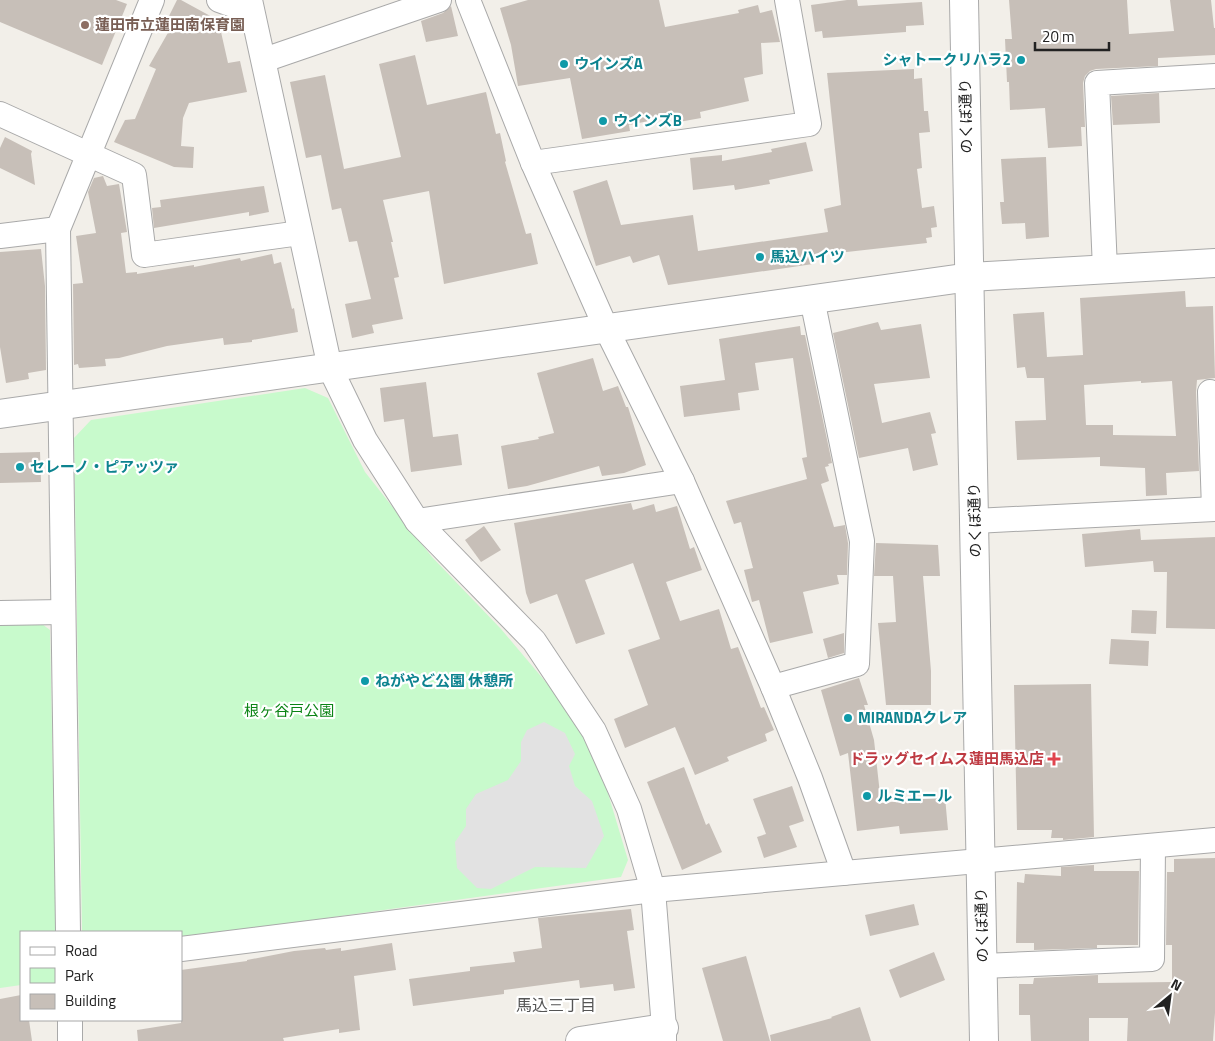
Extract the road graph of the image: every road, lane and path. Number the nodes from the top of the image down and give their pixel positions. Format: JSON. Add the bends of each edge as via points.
{"nodes":[{"id":1,"x":152,"y":0,"type":"edge"},
{"id":2,"x":219,"y":0,"type":"edge"},
{"id":3,"x":439,"y":0,"type":"edge"},
{"id":4,"x":468,"y":0,"type":"edge"},
{"id":5,"x":787,"y":0,"type":"edge"},
{"id":6,"x":964,"y":0,"type":"edge"},
{"id":7,"x":251,"y":6,"type":"edge"},
{"id":8,"x":264,"y":60,"type":"junction"},
{"id":9,"x":1215,"y":76,"type":"edge"},
{"id":10,"x":0,"y":114,"type":"edge"},
{"id":11,"x":89,"y":154,"type":"junction"},
{"id":12,"x":533,"y":163,"type":"junction"},
{"id":13,"x":58,"y":229,"type":"junction"},
{"id":14,"x":300,"y":233,"type":"junction"},
{"id":15,"x":0,"y":236,"type":"edge"},
{"id":16,"x":1215,"y":263,"type":"edge"},
{"id":17,"x":1105,"y":269,"type":"junction"},
{"id":18,"x":970,"y":277,"type":"junction"},
{"id":19,"x":812,"y":299,"type":"junction"},
{"id":20,"x":606,"y":328,"type":"junction"},
{"id":21,"x":330,"y":368,"type":"junction"},
{"id":22,"x":1210,"y":392,"type":"dead end"},
{"id":23,"x":60,"y":405,"type":"junction"},
{"id":24,"x":0,"y":414,"type":"edge"},
{"id":25,"x":682,"y":481,"type":"junction"},
{"id":26,"x":1215,"y":509,"type":"edge"},
{"id":27,"x":975,"y":520,"type":"junction"},
{"id":28,"x":417,"y":521,"type":"junction"},
{"id":29,"x":63,"y":612,"type":"junction"},
{"id":30,"x":0,"y":613,"type":"edge"},
{"id":31,"x":773,"y":687,"type":"junction"},
{"id":32,"x":1215,"y":840,"type":"edge"},
{"id":33,"x":1153,"y":846,"type":"junction"},
{"id":34,"x":982,"y":862,"type":"junction"},
{"id":35,"x":844,"y":872,"type":"junction"},
{"id":36,"x":653,"y":890,"type":"junction"},
{"id":37,"x":68,"y":931,"type":"edge"},
{"id":38,"x":182,"y":949,"type":"edge"},
{"id":39,"x":983,"y":966,"type":"junction"},
{"id":40,"x":70,"y":1021,"type":"edge"},
{"id":41,"x":664,"y":1034,"type":"edge"},
{"id":42,"x":70,"y":1041,"type":"edge"},
{"id":43,"x":580,"y":1041,"type":"edge"},
{"id":44,"x":984,"y":1041,"type":"edge"}],
"edges":[{"from":1,"to":11,"type":"street"},
{"from":2,"to":7,"type":"street"},
{"from":3,"to":8,"type":"street"},
{"from":4,"to":12,"type":"street"},
{"from":5,"to":12,"type":"street","via":[[809,124]]},
{"from":6,"to":18,"type":"street","name":"のくぼ通り"},
{"from":7,"to":8,"type":"street"},
{"from":8,"to":14,"type":"street"},
{"from":9,"to":17,"type":"street","via":[[1097,83]]},
{"from":10,"to":11,"type":"street"},
{"from":11,"to":13,"type":"street"},
{"from":11,"to":14,"type":"street","via":[[134,174],[144,255]]},
{"from":12,"to":20,"type":"street"},
{"from":13,"to":15,"type":"street"},
{"from":13,"to":23,"type":"street"},
{"from":14,"to":21,"type":"street"},
{"from":16,"to":17,"type":"street"},
{"from":17,"to":18,"type":"street"},
{"from":18,"to":19,"type":"street"},
{"from":18,"to":27,"type":"street","name":"のくぼ通り"},
{"from":19,"to":20,"type":"street"},
{"from":19,"to":31,"type":"street","via":[[862,541],[856,664]]},
{"from":20,"to":21,"type":"street"},
{"from":20,"to":25,"type":"street"},
{"from":21,"to":23,"type":"street"},
{"from":21,"to":28,"type":"street","via":[[365,440]]},
{"from":22,"to":26,"type":"street"},
{"from":23,"to":24,"type":"street"},
{"from":23,"to":29,"type":"street"},
{"from":25,"to":28,"type":"street"},
{"from":25,"to":31,"type":"street"},
{"from":26,"to":27,"type":"street"},
{"from":27,"to":34,"type":"street","name":"のくぼ通り"},
{"from":28,"to":36,"type":"street","via":[[534,641],[594,731],[629,809]]},
{"from":29,"to":30,"type":"street"},
{"from":29,"to":37,"type":"street"},
{"from":31,"to":35,"type":"street"},
{"from":32,"to":33,"type":"street"},
{"from":33,"to":34,"type":"street"},
{"from":33,"to":39,"type":"street","via":[[1152,958]]},
{"from":34,"to":35,"type":"street"},
{"from":34,"to":39,"type":"street","name":"のくぼ通り"},
{"from":35,"to":36,"type":"street"},
{"from":36,"to":38,"type":"street"},
{"from":36,"to":41,"type":"street"},
{"from":39,"to":44,"type":"street","name":"のくぼ通り"},
{"from":40,"to":42,"type":"street"},
{"from":41,"to":43,"type":"street"}]}
